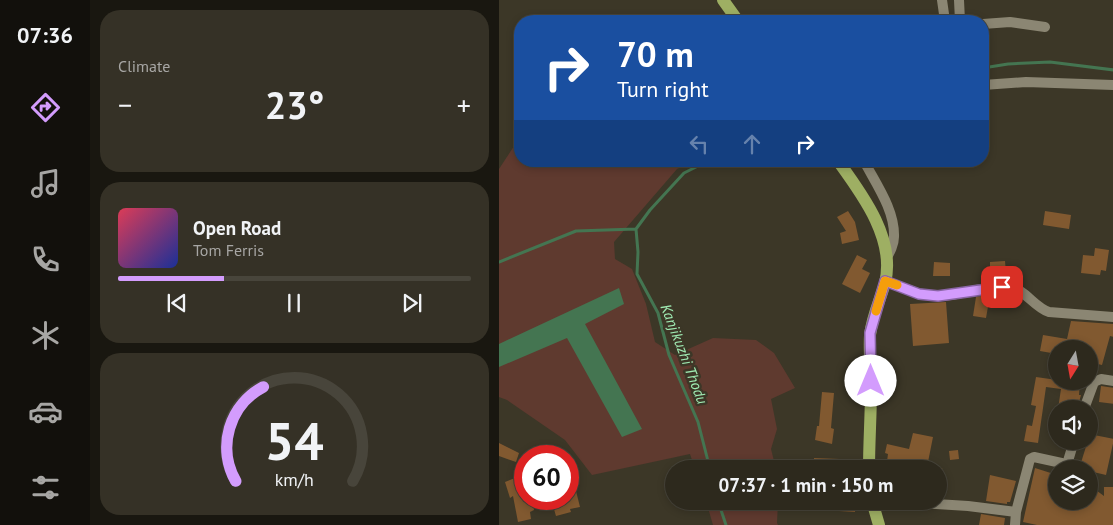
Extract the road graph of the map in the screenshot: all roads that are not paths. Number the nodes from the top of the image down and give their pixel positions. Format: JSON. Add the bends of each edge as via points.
{"nodes":[{"id":1,"x":723,"y":0,"type":"edge"},
{"id":2,"x":942,"y":0,"type":"edge"},
{"id":3,"x":959,"y":0,"type":"edge"},
{"id":4,"x":734,"y":15,"type":"edge"},
{"id":5,"x":944,"y":15,"type":"edge"},
{"id":6,"x":960,"y":15,"type":"edge"},
{"id":7,"x":989,"y":24,"type":"edge"},
{"id":8,"x":1045,"y":27,"type":"dead end"},
{"id":9,"x":989,"y":85,"type":"edge"},
{"id":10,"x":1113,"y":85,"type":"edge"},
{"id":11,"x":842,"y":167,"type":"edge"},
{"id":12,"x":868,"y":167,"type":"edge"},
{"id":13,"x":886,"y":259,"type":"junction"},
{"id":14,"x":885,"y":281,"type":"junction"},
{"id":15,"x":1113,"y":317,"type":"edge"},
{"id":16,"x":1113,"y":381,"type":"edge"},
{"id":17,"x":1087,"y":400,"type":"edge"},
{"id":18,"x":1072,"y":450,"type":"edge"},
{"id":19,"x":869,"y":460,"type":"edge"},
{"id":20,"x":947,"y":505,"type":"edge"},
{"id":21,"x":875,"y":510,"type":"edge"},
{"id":22,"x":1016,"y":512,"type":"junction"},
{"id":23,"x":879,"y":525,"type":"edge"},
{"id":24,"x":1015,"y":525,"type":"edge"}],
"edges":[{"from":1,"to":4,"type":"main road"},
{"from":2,"to":5,"type":"street"},
{"from":3,"to":6,"type":"street"},
{"from":7,"to":8,"type":"street","via":[[1010,22]]},
{"from":9,"to":10,"type":"street","via":[[1027,82]]},
{"from":11,"to":13,"type":"main road","via":[[878,227]]},
{"from":12,"to":13,"type":"street","via":[[892,221],[895,238]]},
{"from":13,"to":14,"type":"main road"},
{"from":14,"to":15,"type":"street","via":[[919,294],[938,296],[987,288],[1012,288],[1049,312]]},
{"from":14,"to":19,"type":"main road","via":[[870,333]]},
{"from":16,"to":17,"type":"street","via":[[1101,379],[1094,382]]},
{"from":18,"to":22,"type":"street","via":[[1066,464],[1030,459]]},
{"from":20,"to":22,"type":"street"},
{"from":21,"to":23,"type":"main road"},
{"from":22,"to":24,"type":"street"}]}
